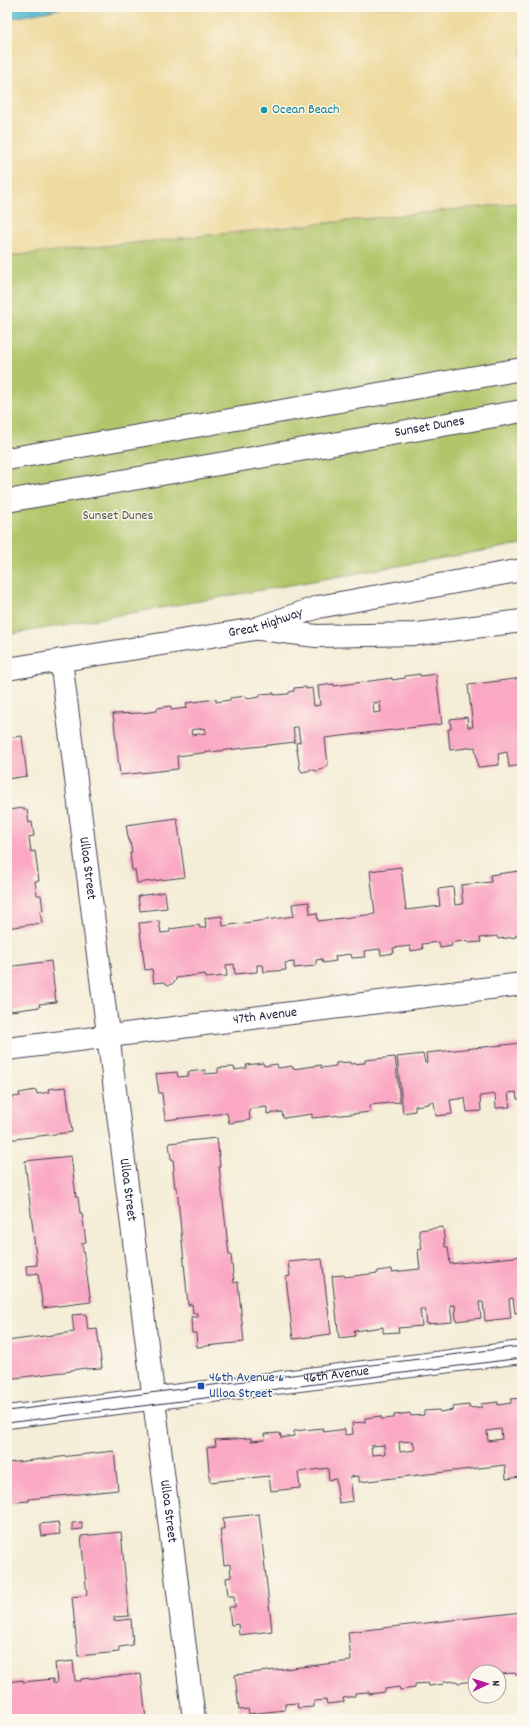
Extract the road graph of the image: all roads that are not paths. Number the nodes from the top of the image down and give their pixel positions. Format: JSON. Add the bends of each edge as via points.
{"nodes":[{"id":1,"x":522,"y":369,"type":"edge"},
{"id":2,"x":522,"y":411,"type":"edge"},
{"id":3,"x":7,"y":459,"type":"edge"},
{"id":4,"x":7,"y":501,"type":"edge"},
{"id":5,"x":522,"y":570,"type":"edge"},
{"id":6,"x":522,"y":622,"type":"edge"},
{"id":7,"x":255,"y":629,"type":"junction"},
{"id":8,"x":61,"y":660,"type":"junction"},
{"id":9,"x":7,"y":669,"type":"edge"},
{"id":10,"x":522,"y":984,"type":"edge"},
{"id":11,"x":108,"y":1036,"type":"junction"},
{"id":12,"x":7,"y":1049,"type":"edge"},
{"id":13,"x":522,"y":1352,"type":"edge"},
{"id":14,"x":154,"y":1398,"type":"junction"},
{"id":15,"x":7,"y":1417,"type":"edge"},
{"id":16,"x":194,"y":1719,"type":"edge"}],
"edges":[{"from":1,"to":3,"type":"street"},
{"from":2,"to":4,"type":"street","name":"Sunset Dunes"},
{"from":5,"to":7,"type":"street","name":"Great Highway","via":[[318,607]]},
{"from":6,"to":7,"type":"street","via":[[418,634],[316,636]]},
{"from":7,"to":8,"type":"street","name":"Great Highway"},
{"from":8,"to":9,"type":"street","name":"Great Highway"},
{"from":8,"to":11,"type":"street","name":"Ulloa Street"},
{"from":10,"to":11,"type":"street","name":"47th Avenue"},
{"from":11,"to":12,"type":"street","name":"47th Avenue"},
{"from":11,"to":14,"type":"street","name":"Ulloa Street"},
{"from":13,"to":14,"type":"street","name":"46th Avenue"},
{"from":14,"to":15,"type":"street","name":"46th Avenue"},
{"from":14,"to":16,"type":"street","name":"Ulloa Street"}]}
